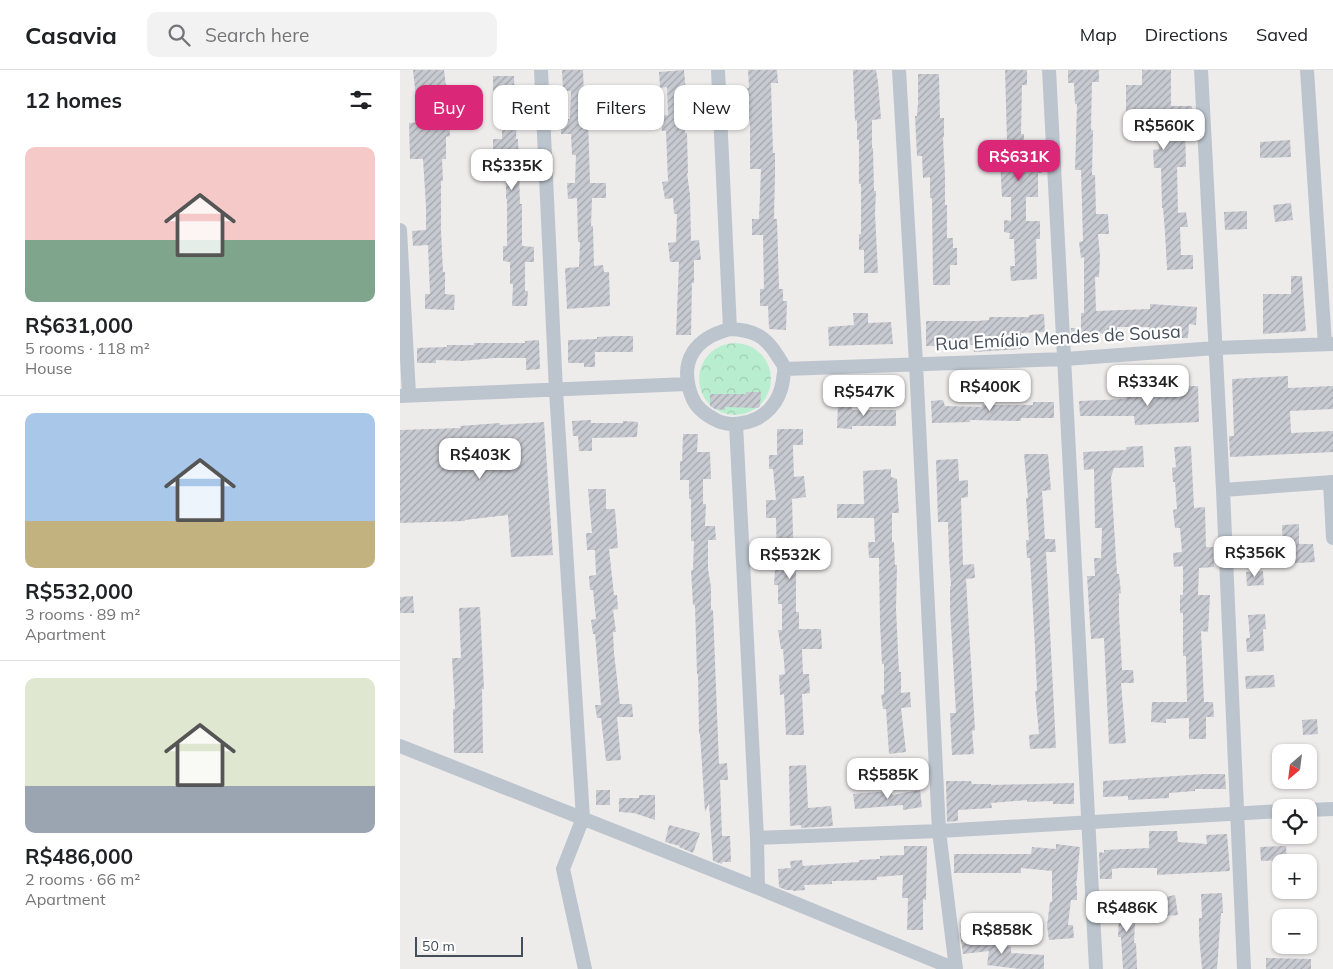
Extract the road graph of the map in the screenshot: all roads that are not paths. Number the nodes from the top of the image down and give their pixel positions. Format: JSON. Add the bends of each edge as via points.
{"nodes":[{"id":1,"x":541,"y":70,"type":"edge"},
{"id":2,"x":718,"y":70,"type":"edge"},
{"id":3,"x":899,"y":70,"type":"edge"},
{"id":4,"x":1049,"y":70,"type":"edge"},
{"id":5,"x":1201,"y":70,"type":"edge"},
{"id":6,"x":1308,"y":70,"type":"edge"},
{"id":7,"x":400,"y":230,"type":"edge"},
{"id":8,"x":730,"y":328,"type":"junction"},
{"id":9,"x":1329,"y":344,"type":"edge"},
{"id":10,"x":1216,"y":348,"type":"junction"},
{"id":11,"x":1065,"y":358,"type":"junction"},
{"id":12,"x":916,"y":364,"type":"junction"},
{"id":13,"x":785,"y":369,"type":"junction"},
{"id":14,"x":687,"y":384,"type":"junction"},
{"id":15,"x":556,"y":390,"type":"junction"},
{"id":16,"x":405,"y":395,"type":"edge"},
{"id":17,"x":736,"y":424,"type":"junction"},
{"id":18,"x":1331,"y":482,"type":"edge"},
{"id":19,"x":1223,"y":490,"type":"junction"},
{"id":20,"x":1333,"y":538,"type":"edge"},
{"id":21,"x":400,"y":746,"type":"edge"},
{"id":22,"x":1333,"y":809,"type":"edge"},
{"id":23,"x":1317,"y":810,"type":"edge"},
{"id":24,"x":1272,"y":812,"type":"edge"},
{"id":25,"x":1237,"y":813,"type":"junction"},
{"id":26,"x":583,"y":818,"type":"junction"},
{"id":27,"x":1089,"y":822,"type":"junction"},
{"id":28,"x":939,"y":831,"type":"junction"},
{"id":29,"x":757,"y":838,"type":"junction"},
{"id":30,"x":758,"y":888,"type":"junction"},
{"id":31,"x":585,"y":969,"type":"edge"},
{"id":32,"x":955,"y":969,"type":"edge"},
{"id":33,"x":1096,"y":969,"type":"edge"},
{"id":34,"x":1244,"y":969,"type":"edge"}],
"edges":[{"from":1,"to":15,"type":"street"},
{"from":2,"to":8,"type":"street"},
{"from":3,"to":12,"type":"street"},
{"from":4,"to":11,"type":"street"},
{"from":5,"to":10,"type":"street"},
{"from":6,"to":9,"type":"street"},
{"from":7,"to":16,"type":"street"},
{"from":8,"to":13,"type":"street","via":[[760,336],[772,346]]},
{"from":8,"to":14,"type":"street","via":[[702,341],[692,354],[687,368]]},
{"from":9,"to":10,"type":"street","name":"Rua Emídio Mendes de Sousa"},
{"from":10,"to":11,"type":"street","name":"Rua Emídio Mendes de Sousa"},
{"from":10,"to":19,"type":"street"},
{"from":11,"to":12,"type":"street","name":"Rua Emídio Mendes de Sousa"},
{"from":11,"to":27,"type":"street"},
{"from":12,"to":13,"type":"street","name":"Rua Emídio Mendes de Sousa"},
{"from":12,"to":28,"type":"street"},
{"from":13,"to":17,"type":"street","via":[[778,399],[770,409],[749,422]]},
{"from":14,"to":15,"type":"street"},
{"from":14,"to":17,"type":"street","via":[[693,400],[704,413],[719,422]]},
{"from":15,"to":16,"type":"street"},
{"from":15,"to":26,"type":"street"},
{"from":17,"to":29,"type":"street"},
{"from":18,"to":19,"type":"street"},
{"from":18,"to":20,"type":"street"},
{"from":19,"to":25,"type":"street"},
{"from":21,"to":26,"type":"street"},
{"from":22,"to":23,"type":"street"},
{"from":24,"to":25,"type":"street"},
{"from":25,"to":27,"type":"street"},
{"from":25,"to":34,"type":"street"},
{"from":26,"to":30,"type":"street"},
{"from":26,"to":31,"type":"street","via":[[564,869]]},
{"from":27,"to":28,"type":"street"},
{"from":27,"to":33,"type":"street"},
{"from":28,"to":29,"type":"street"},
{"from":28,"to":32,"type":"street"},
{"from":29,"to":30,"type":"street"},
{"from":30,"to":32,"type":"street"}]}
